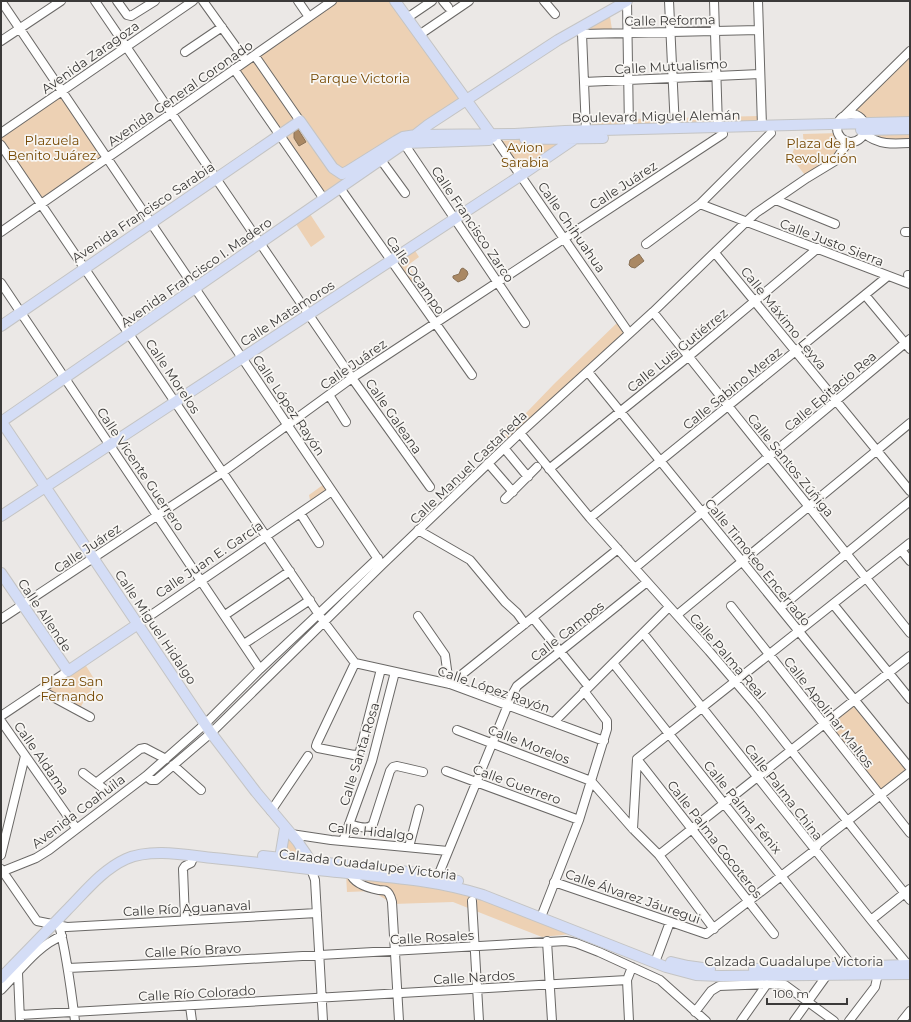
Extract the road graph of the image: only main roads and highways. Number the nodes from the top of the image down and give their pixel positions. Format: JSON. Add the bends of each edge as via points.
{"nodes":[{"id":1,"x":395,"y":1,"type":"edge"},
{"id":2,"x":627,"y":1,"type":"edge"},
{"id":3,"x":466,"y":99,"type":"junction"},
{"id":4,"x":482,"y":121,"type":"junction"},
{"id":5,"x":910,"y":122,"type":"edge"},
{"id":6,"x":839,"y":124,"type":"junction"},
{"id":7,"x":910,"y":129,"type":"edge"},
{"id":8,"x":720,"y":130,"type":"junction"},
{"id":9,"x":586,"y":131,"type":"junction"},
{"id":10,"x":864,"y":132,"type":"junction"},
{"id":11,"x":514,"y":134,"type":"junction"},
{"id":12,"x":416,"y":135,"type":"junction"},
{"id":13,"x":493,"y":137,"type":"junction"},
{"id":14,"x":576,"y":138,"type":"junction"},
{"id":15,"x":404,"y":140,"type":"junction"},
{"id":16,"x":1,"y":326,"type":"edge"},
{"id":17,"x":1,"y":422,"type":"edge"},
{"id":18,"x":45,"y":487,"type":"junction"},
{"id":19,"x":1,"y":516,"type":"edge"},
{"id":20,"x":1,"y":573,"type":"edge"},
{"id":21,"x":138,"y":624,"type":"junction"},
{"id":22,"x":68,"y":671,"type":"joint"},
{"id":23,"x":291,"y":835,"type":"junction"},
{"id":24,"x":280,"y":858,"type":"junction"},
{"id":25,"x":314,"y":865,"type":"junction"},
{"id":26,"x":53,"y":924,"type":"junction"},
{"id":27,"x":1,"y":969,"type":"edge"},
{"id":28,"x":907,"y":969,"type":"edge"},
{"id":29,"x":1,"y":978,"type":"edge"}],
"edges":[{"from":1,"to":3,"type":"main road","name":"Calle Chihuahua"},
{"from":2,"to":3,"type":"main road","via":[[581,31],[558,40]]},
{"from":3,"to":4,"type":"main road","name":"Calle Chihuahua"},
{"from":3,"to":12,"type":"main road"},
{"from":4,"to":11,"type":"main road","via":[[496,130]]},
{"from":4,"to":13,"type":"main road","name":"Calle Chihuahua"},
{"from":5,"to":10,"type":"main road","name":"Boulevard Miguel Alemán"},
{"from":6,"to":8,"type":"main road","name":"Boulevard Miguel Alemán"},
{"from":6,"to":8,"type":"main road","name":"Boulevard Miguel Alemán","via":[[771,133]]},
{"from":6,"to":10,"type":"main road","name":"Boulevard Miguel Alemán"},
{"from":7,"to":10,"type":"main road","name":"Boulevard Miguel Alemán"},
{"from":8,"to":9,"type":"main road","name":"Boulevard Miguel Alemán"},
{"from":8,"to":14,"type":"main road","name":"Boulevard Miguel Alemán"},
{"from":9,"to":11,"type":"main road","name":"Boulevard Miguel Alemán"},
{"from":9,"to":14,"type":"main road","name":"Calle Matamoros"},
{"from":11,"to":13,"type":"main road","name":"Boulevard Miguel Alemán"},
{"from":12,"to":13,"type":"main road","name":"Boulevard Miguel Alemán"},
{"from":12,"to":15,"type":"main road","name":"Boulevard Miguel Alemán"},
{"from":13,"to":14,"type":"main road","name":"Boulevard Miguel Alemán"},
{"from":13,"to":15,"type":"main road","name":"Boulevard Miguel Alemán"},
{"from":14,"to":18,"type":"main road","name":"Calle Matamoros"},
{"from":15,"to":16,"type":"main road","name":"Avenida Francisco Sarabia","via":[[388,145],[342,174],[333,168],[300,121]]},
{"from":15,"to":17,"type":"main road","name":"Avenida Francisco I. Madero","via":[[381,160]]},
{"from":17,"to":18,"type":"main road","name":"Calle Miguel Hidalgo"},
{"from":18,"to":19,"type":"main road","name":"Calle Matamoros"},
{"from":18,"to":21,"type":"main road","name":"Calle Miguel Hidalgo"},
{"from":20,"to":22,"type":"main road","name":"Calle Allende"},
{"from":21,"to":22,"type":"main road","name":"Calle Juan E. García"},
{"from":21,"to":23,"type":"main road","name":"Calle Miguel Hidalgo","via":[[208,728]]},
{"from":23,"to":24,"type":"main road"},
{"from":23,"to":25,"type":"main road","name":"Calle Miguel Hidalgo","via":[[314,856]]},
{"from":24,"to":25,"type":"main road","name":"Calzada Guadalupe Victoria"},
{"from":24,"to":26,"type":"main road","name":"Calzada Guadalupe Victoria","via":[[171,847],[136,849],[101,868]]},
{"from":25,"to":26,"type":"main road","name":"Calzada Guadalupe Victoria","via":[[148,853],[130,857],[100,876]]},
{"from":25,"to":28,"type":"main road","name":"Calzada Guadalupe Victoria","via":[[438,876],[479,887],[657,957],[688,966],[716,969]]},
{"from":25,"to":28,"type":"main road","name":"Calzada Guadalupe Victoria","via":[[350,873],[440,884],[466,890],[648,960],[696,975],[878,974]]},
{"from":26,"to":27,"type":"main road","name":"Calzada Guadalupe Victoria"},
{"from":26,"to":29,"type":"main road","name":"Calzada Guadalupe Victoria"}]}
